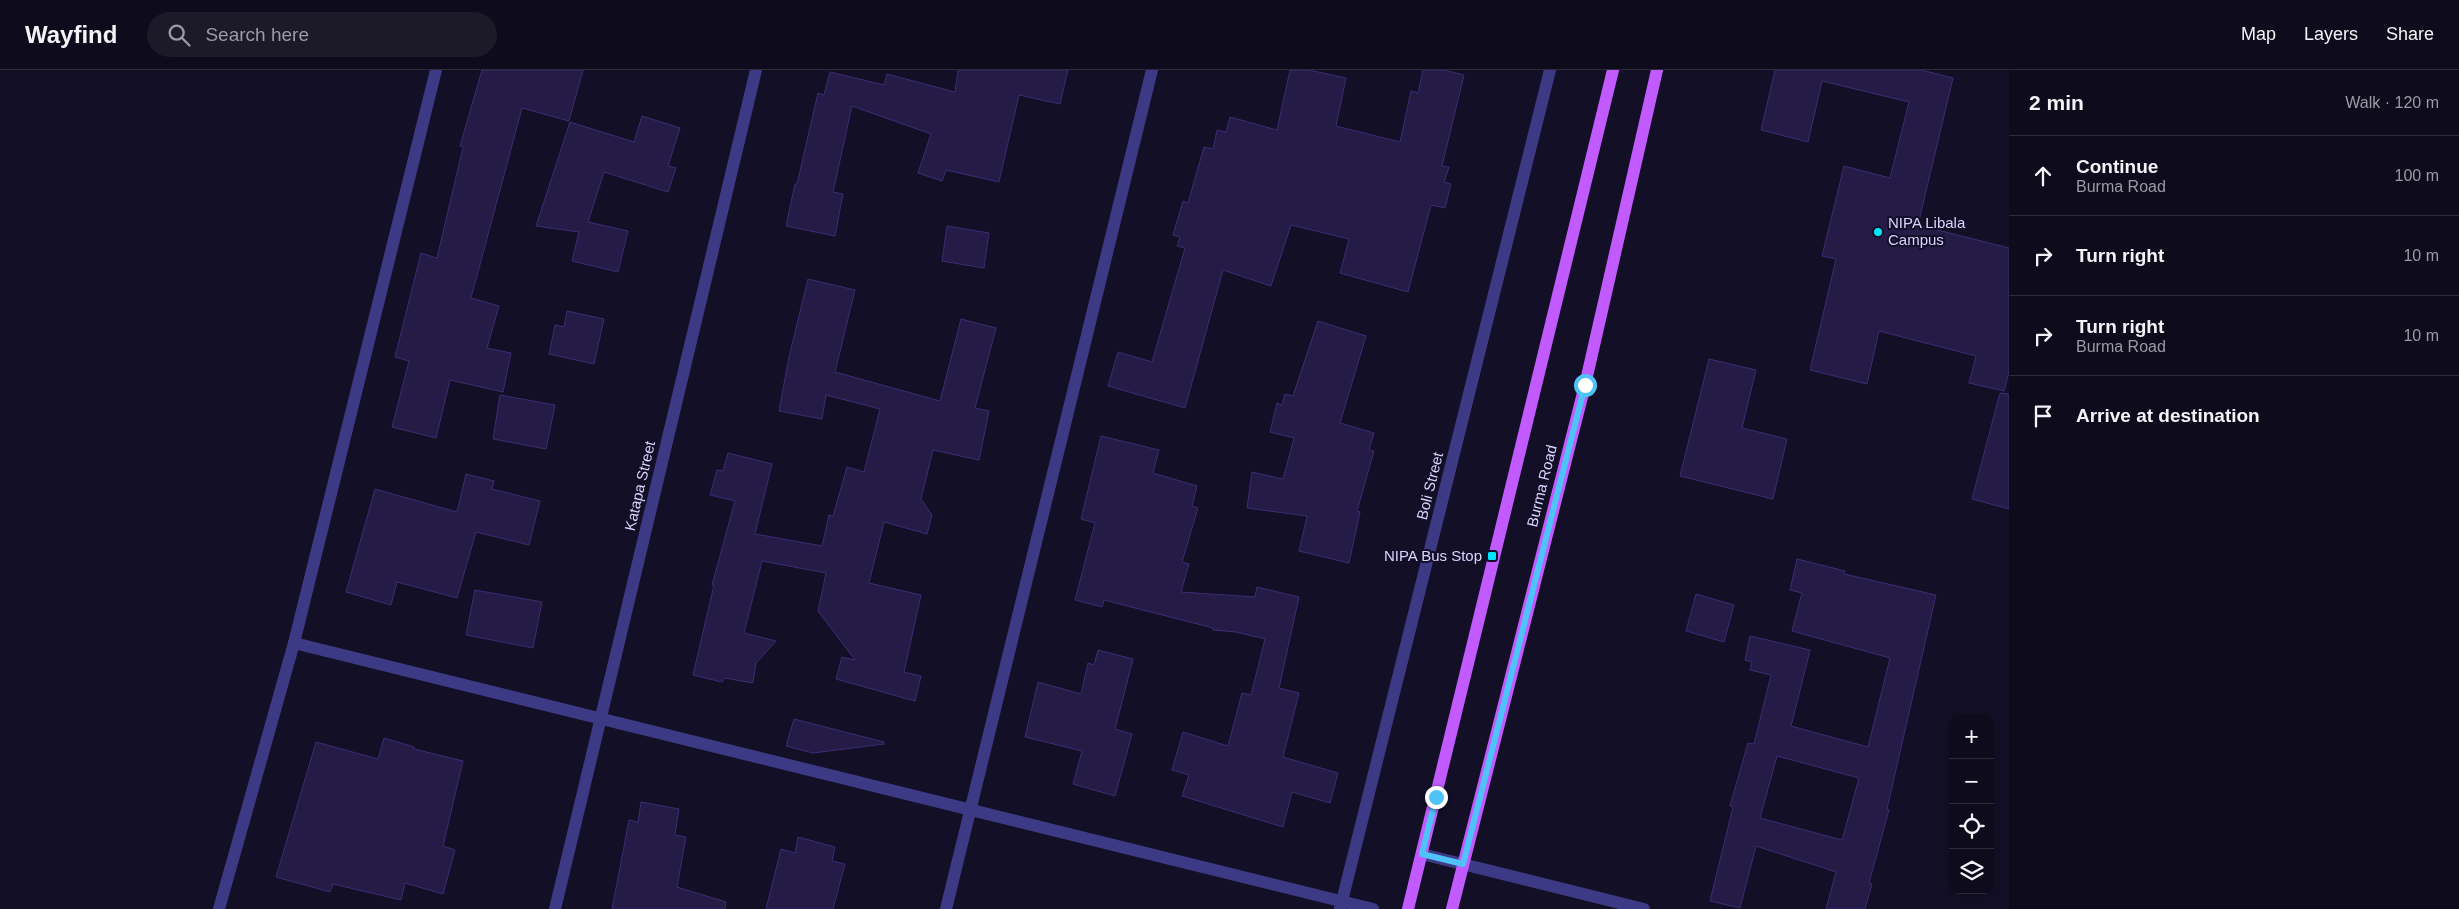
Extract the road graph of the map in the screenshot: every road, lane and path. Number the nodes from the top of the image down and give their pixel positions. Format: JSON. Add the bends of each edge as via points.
{"nodes":[{"id":1,"x":436,"y":70,"type":"edge"},
{"id":2,"x":756,"y":70,"type":"edge"},
{"id":3,"x":1152,"y":70,"type":"edge"},
{"id":4,"x":1550,"y":70,"type":"edge"},
{"id":5,"x":1613,"y":70,"type":"edge"},
{"id":6,"x":1657,"y":70,"type":"edge"},
{"id":7,"x":294,"y":643,"type":"junction"},
{"id":8,"x":601,"y":718,"type":"junction"},
{"id":9,"x":971,"y":810,"type":"junction"},
{"id":10,"x":1422,"y":854,"type":"junction"},
{"id":11,"x":1463,"y":864,"type":"junction"},
{"id":12,"x":1341,"y":905,"type":"edge"},
{"id":13,"x":219,"y":909,"type":"edge"},
{"id":14,"x":555,"y":909,"type":"edge"},
{"id":15,"x":946,"y":909,"type":"edge"},
{"id":16,"x":1373,"y":909,"type":"edge"},
{"id":17,"x":1408,"y":909,"type":"edge"},
{"id":18,"x":1452,"y":909,"type":"edge"},
{"id":19,"x":1644,"y":909,"type":"edge"}],
"edges":[{"from":1,"to":7,"type":"street"},
{"from":2,"to":8,"type":"street","name":"Katapa Street"},
{"from":3,"to":9,"type":"street"},
{"from":4,"to":12,"type":"street","name":"Boli Street"},
{"from":5,"to":10,"type":"main road","name":"Burma Road"},
{"from":6,"to":11,"type":"main road","name":"Burma Road","via":[[1585,385]]},
{"from":7,"to":8,"type":"street"},
{"from":7,"to":13,"type":"street"},
{"from":8,"to":9,"type":"street"},
{"from":8,"to":14,"type":"street","name":"Katapa Street"},
{"from":9,"to":12,"type":"street"},
{"from":9,"to":15,"type":"street"},
{"from":10,"to":11,"type":"street"},
{"from":10,"to":17,"type":"main road","name":"Burma Road"},
{"from":11,"to":18,"type":"main road","name":"Burma Road"},
{"from":11,"to":19,"type":"street"},
{"from":12,"to":16,"type":"street"}]}
